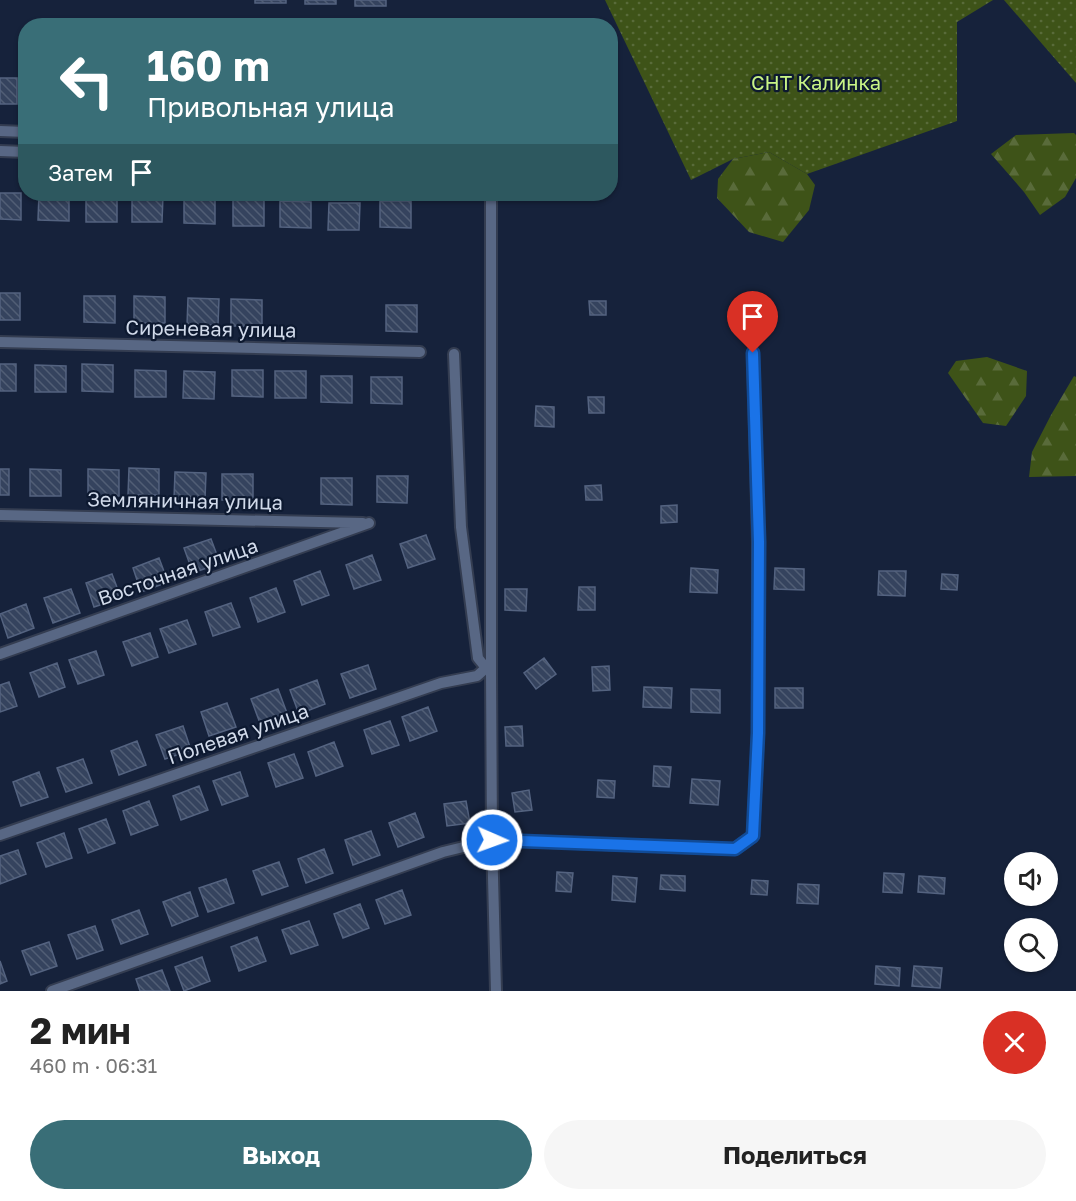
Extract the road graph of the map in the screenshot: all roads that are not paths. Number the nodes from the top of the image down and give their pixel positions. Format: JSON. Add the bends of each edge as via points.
{"nodes":[{"id":1,"x":0,"y":131,"type":"edge"},
{"id":2,"x":18,"y":132,"type":"edge"},
{"id":3,"x":0,"y":151,"type":"edge"},
{"id":4,"x":18,"y":152,"type":"edge"},
{"id":5,"x":491,"y":201,"type":"edge"},
{"id":6,"x":0,"y":342,"type":"edge"},
{"id":7,"x":420,"y":352,"type":"dead end"},
{"id":8,"x":753,"y":353,"type":"dead end"},
{"id":9,"x":454,"y":354,"type":"dead end"},
{"id":10,"x":0,"y":515,"type":"edge"},
{"id":11,"x":369,"y":523,"type":"joint"},
{"id":12,"x":0,"y":654,"type":"edge"},
{"id":13,"x":489,"y":669,"type":"junction"},
{"id":14,"x":0,"y":835,"type":"edge"},
{"id":15,"x":492,"y":840,"type":"junction"},
{"id":16,"x":52,"y":991,"type":"edge"},
{"id":17,"x":496,"y":991,"type":"edge"}],
"edges":[{"from":1,"to":2,"type":"street"},
{"from":3,"to":4,"type":"street"},
{"from":5,"to":13,"type":"street"},
{"from":6,"to":7,"type":"street","name":"Сиреневая улица"},
{"from":8,"to":15,"type":"street","via":[[759,542],[753,836],[735,849]]},
{"from":9,"to":13,"type":"street","via":[[461,527],[478,658]]},
{"from":10,"to":11,"type":"street","name":"Земляничная улица"},
{"from":11,"to":12,"type":"street","name":"Восточная улица"},
{"from":13,"to":14,"type":"street","name":"Полевая улица"},
{"from":13,"to":15,"type":"street"},
{"from":15,"to":16,"type":"street","via":[[442,852]]},
{"from":15,"to":17,"type":"street"}]}
